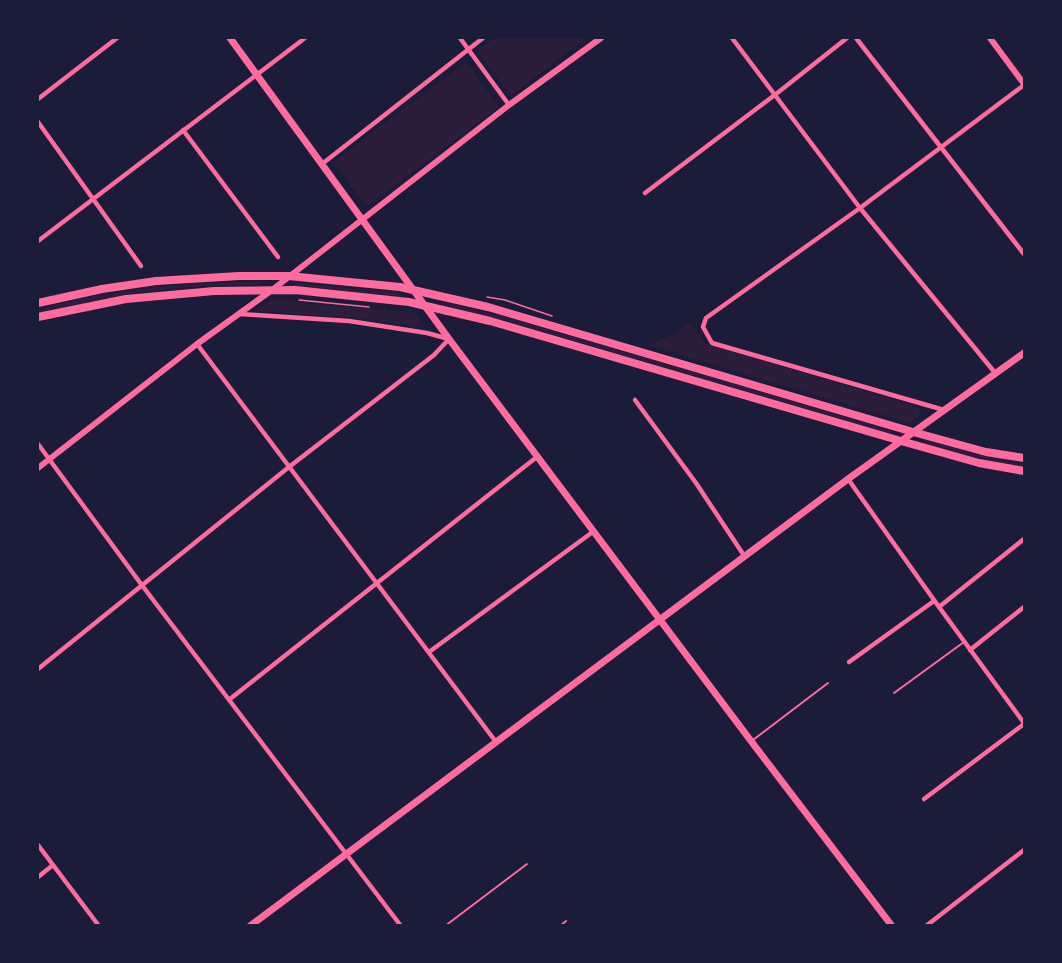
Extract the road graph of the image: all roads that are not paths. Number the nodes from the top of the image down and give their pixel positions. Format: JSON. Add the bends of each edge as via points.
{"nodes":[{"id":1,"x":117,"y":38,"type":"edge"},
{"id":2,"x":230,"y":38,"type":"edge"},
{"id":3,"x":305,"y":38,"type":"edge"},
{"id":4,"x":460,"y":38,"type":"edge"},
{"id":5,"x":483,"y":38,"type":"edge"},
{"id":6,"x":601,"y":38,"type":"edge"},
{"id":7,"x":732,"y":38,"type":"edge"},
{"id":8,"x":847,"y":38,"type":"edge"},
{"id":9,"x":856,"y":38,"type":"edge"},
{"id":10,"x":990,"y":38,"type":"edge"},
{"id":11,"x":468,"y":49,"type":"junction"},
{"id":12,"x":257,"y":76,"type":"junction"},
{"id":13,"x":1024,"y":85,"type":"edge"},
{"id":14,"x":776,"y":94,"type":"junction"},
{"id":15,"x":38,"y":99,"type":"edge"},
{"id":16,"x":509,"y":105,"type":"junction"},
{"id":17,"x":38,"y":122,"type":"edge"},
{"id":18,"x":183,"y":130,"type":"junction"},
{"id":19,"x":940,"y":147,"type":"junction"},
{"id":20,"x":322,"y":164,"type":"junction"},
{"id":21,"x":645,"y":193,"type":"dead end"},
{"id":22,"x":93,"y":199,"type":"junction"},
{"id":23,"x":860,"y":208,"type":"junction"},
{"id":24,"x":363,"y":219,"type":"junction"},
{"id":25,"x":38,"y":241,"type":"edge"},
{"id":26,"x":1024,"y":254,"type":"edge"},
{"id":27,"x":278,"y":257,"type":"dead end"},
{"id":28,"x":141,"y":266,"type":"dead end"},
{"id":29,"x":289,"y":276,"type":"junction"},
{"id":30,"x":272,"y":290,"type":"junction"},
{"id":31,"x":416,"y":291,"type":"junction"},
{"id":32,"x":38,"y":303,"type":"edge"},
{"id":33,"x":426,"y":306,"type":"junction"},
{"id":34,"x":237,"y":314,"type":"junction"},
{"id":35,"x":38,"y":317,"type":"edge"},
{"id":36,"x":449,"y":339,"type":"junction"},
{"id":37,"x":197,"y":344,"type":"junction"},
{"id":38,"x":1024,"y":353,"type":"edge"},
{"id":39,"x":996,"y":374,"type":"junction"},
{"id":40,"x":635,"y":400,"type":"dead end"},
{"id":41,"x":944,"y":410,"type":"junction"},
{"id":42,"x":913,"y":432,"type":"junction"},
{"id":43,"x":901,"y":441,"type":"junction"},
{"id":44,"x":38,"y":444,"type":"edge"},
{"id":45,"x":538,"y":456,"type":"junction"},
{"id":46,"x":1024,"y":458,"type":"edge"},
{"id":47,"x":49,"y":459,"type":"junction"},
{"id":48,"x":289,"y":467,"type":"junction"},
{"id":49,"x":38,"y":468,"type":"edge"},
{"id":50,"x":1024,"y":471,"type":"edge"},
{"id":51,"x":848,"y":478,"type":"junction"},
{"id":52,"x":594,"y":531,"type":"junction"},
{"id":53,"x":1024,"y":538,"type":"edge"},
{"id":54,"x":745,"y":557,"type":"junction"},
{"id":55,"x":376,"y":582,"type":"junction"},
{"id":56,"x":141,"y":584,"type":"junction"},
{"id":57,"x":934,"y":601,"type":"junction"},
{"id":58,"x":939,"y":607,"type":"junction"},
{"id":59,"x":1024,"y":608,"type":"edge"},
{"id":60,"x":661,"y":620,"type":"junction"},
{"id":61,"x":964,"y":642,"type":"junction"},
{"id":62,"x":970,"y":650,"type":"junction"},
{"id":63,"x":429,"y":652,"type":"junction"},
{"id":64,"x":849,"y":662,"type":"dead end"},
{"id":65,"x":38,"y":669,"type":"edge"},
{"id":66,"x":828,"y":683,"type":"dead end"},
{"id":67,"x":894,"y":693,"type":"dead end"},
{"id":68,"x":230,"y":699,"type":"junction"},
{"id":69,"x":1024,"y":724,"type":"edge"},
{"id":70,"x":751,"y":741,"type":"junction"},
{"id":71,"x":496,"y":742,"type":"junction"},
{"id":72,"x":924,"y":799,"type":"dead end"},
{"id":73,"x":38,"y":845,"type":"edge"},
{"id":74,"x":1024,"y":850,"type":"edge"},
{"id":75,"x":346,"y":854,"type":"junction"},
{"id":76,"x":527,"y":864,"type":"dead end"},
{"id":77,"x":53,"y":865,"type":"junction"},
{"id":78,"x":38,"y":877,"type":"edge"},
{"id":79,"x":566,"y":921,"type":"dead end"},
{"id":80,"x":99,"y":926,"type":"edge"},
{"id":81,"x":250,"y":926,"type":"edge"},
{"id":82,"x":401,"y":926,"type":"edge"},
{"id":83,"x":446,"y":926,"type":"edge"},
{"id":84,"x":561,"y":926,"type":"edge"},
{"id":85,"x":892,"y":926,"type":"edge"},
{"id":86,"x":926,"y":926,"type":"edge"}],
"edges":[{"from":1,"to":15,"type":"street"},
{"from":2,"to":12,"type":"main road"},
{"from":3,"to":12,"type":"street"},
{"from":4,"to":11,"type":"street"},
{"from":5,"to":11,"type":"street"},
{"from":6,"to":16,"type":"street"},
{"from":7,"to":14,"type":"street"},
{"from":8,"to":14,"type":"street"},
{"from":9,"to":19,"type":"street"},
{"from":10,"to":13,"type":"street"},
{"from":11,"to":16,"type":"street"},
{"from":11,"to":20,"type":"street"},
{"from":12,"to":18,"type":"street"},
{"from":12,"to":20,"type":"main road"},
{"from":13,"to":19,"type":"street"},
{"from":14,"to":21,"type":"street"},
{"from":14,"to":23,"type":"street"},
{"from":16,"to":24,"type":"street"},
{"from":17,"to":22,"type":"street"},
{"from":18,"to":22,"type":"street"},
{"from":18,"to":27,"type":"street"},
{"from":19,"to":23,"type":"street"},
{"from":19,"to":26,"type":"street"},
{"from":20,"to":24,"type":"main road"},
{"from":22,"to":25,"type":"street"},
{"from":22,"to":28,"type":"street"},
{"from":23,"to":39,"type":"street"},
{"from":23,"to":41,"type":"street","via":[[706,318],[703,327],[712,343]]},
{"from":24,"to":29,"type":"street"},
{"from":24,"to":31,"type":"main road"},
{"from":29,"to":30,"type":"street"},
{"from":29,"to":31,"type":"main road"},
{"from":29,"to":32,"type":"main road","via":[[156,281]]},
{"from":30,"to":33,"type":"main road"},
{"from":30,"to":34,"type":"street"},
{"from":30,"to":35,"type":"main road","via":[[126,299]]},
{"from":31,"to":33,"type":"main road"},
{"from":31,"to":42,"type":"main road","via":[[488,307]]},
{"from":33,"to":36,"type":"main road"},
{"from":33,"to":43,"type":"main road"},
{"from":34,"to":36,"type":"street","via":[[350,321]]},
{"from":34,"to":37,"type":"street"},
{"from":36,"to":45,"type":"main road"},
{"from":36,"to":48,"type":"street","via":[[434,355]]},
{"from":37,"to":47,"type":"street"},
{"from":37,"to":48,"type":"street"},
{"from":38,"to":39,"type":"main road"},
{"from":39,"to":41,"type":"main road"},
{"from":40,"to":54,"type":"street"},
{"from":41,"to":42,"type":"main road"},
{"from":42,"to":43,"type":"main road"},
{"from":42,"to":46,"type":"main road"},
{"from":43,"to":50,"type":"main road"},
{"from":43,"to":51,"type":"main road"},
{"from":44,"to":47,"type":"street"},
{"from":45,"to":52,"type":"main road"},
{"from":45,"to":55,"type":"street"},
{"from":47,"to":49,"type":"street"},
{"from":47,"to":56,"type":"street"},
{"from":48,"to":55,"type":"street"},
{"from":48,"to":56,"type":"street"},
{"from":51,"to":54,"type":"main road"},
{"from":51,"to":57,"type":"street"},
{"from":52,"to":60,"type":"main road"},
{"from":52,"to":63,"type":"street"},
{"from":53,"to":58,"type":"street"},
{"from":54,"to":60,"type":"main road"},
{"from":55,"to":63,"type":"street"},
{"from":55,"to":68,"type":"street"},
{"from":56,"to":65,"type":"street"},
{"from":56,"to":68,"type":"street"},
{"from":57,"to":58,"type":"street"},
{"from":57,"to":64,"type":"street"},
{"from":58,"to":61,"type":"street"},
{"from":59,"to":62,"type":"street"},
{"from":60,"to":70,"type":"main road"},
{"from":60,"to":71,"type":"main road"},
{"from":61,"to":62,"type":"street"},
{"from":61,"to":67,"type":"lane"},
{"from":62,"to":69,"type":"street"},
{"from":63,"to":71,"type":"street"},
{"from":66,"to":70,"type":"lane"},
{"from":68,"to":75,"type":"street"},
{"from":69,"to":72,"type":"street"},
{"from":70,"to":85,"type":"main road"},
{"from":71,"to":75,"type":"main road"},
{"from":73,"to":77,"type":"street"},
{"from":74,"to":86,"type":"street"},
{"from":75,"to":81,"type":"main road"},
{"from":75,"to":82,"type":"street"},
{"from":76,"to":83,"type":"lane"},
{"from":77,"to":78,"type":"street"},
{"from":77,"to":80,"type":"street"},
{"from":79,"to":84,"type":"lane"}]}
